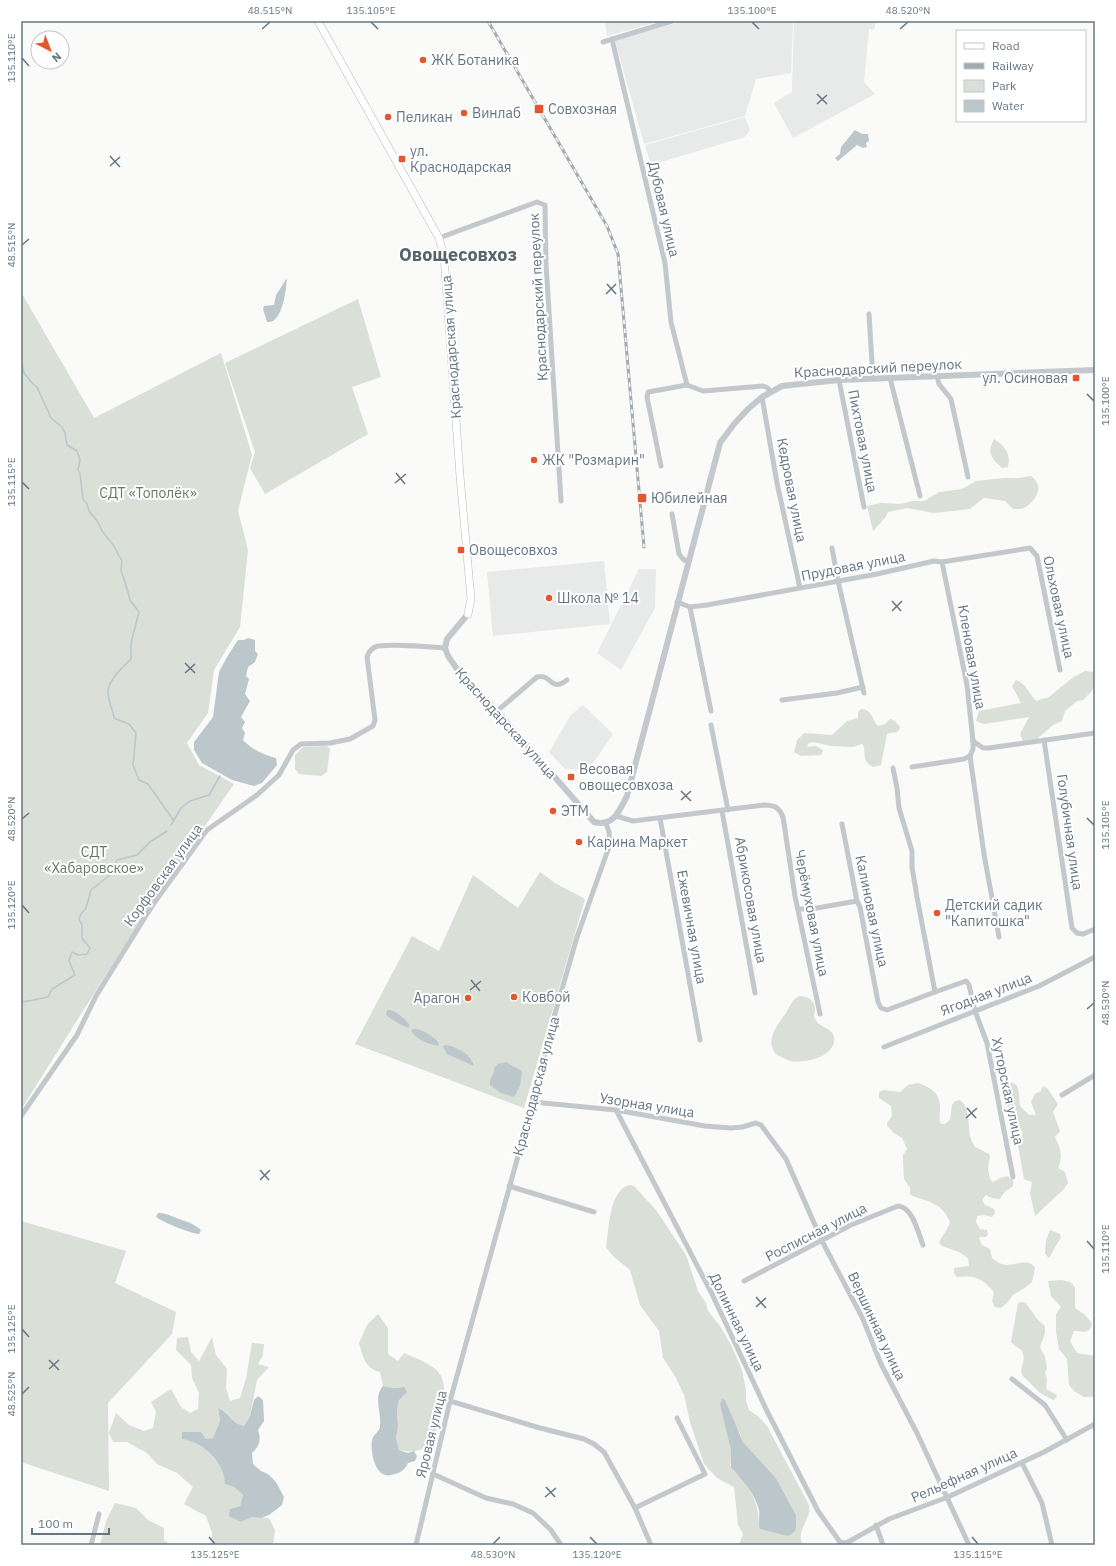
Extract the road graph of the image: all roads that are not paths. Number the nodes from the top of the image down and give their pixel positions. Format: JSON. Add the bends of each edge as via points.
{"nodes":[{"id":1,"x":318,"y":21,"type":"edge"},
{"id":2,"x":672,"y":21,"type":"edge"},
{"id":3,"x":612,"y":39,"type":"junction"},
{"id":4,"x":603,"y":42,"type":"dead end"},
{"id":5,"x":439,"y":238,"type":"junction"},
{"id":6,"x":868,"y":314,"type":"dead end"},
{"id":7,"x":1095,"y":370,"type":"edge"},
{"id":8,"x":937,"y":376,"type":"junction"},
{"id":9,"x":890,"y":378,"type":"junction"},
{"id":10,"x":872,"y":379,"type":"junction"},
{"id":11,"x":839,"y":380,"type":"junction"},
{"id":12,"x":687,"y":385,"type":"junction"},
{"id":13,"x":770,"y":392,"type":"junction"},
{"id":14,"x":762,"y":397,"type":"junction"},
{"id":15,"x":661,"y":466,"type":"dead end"},
{"id":16,"x":968,"y":477,"type":"dead end"},
{"id":17,"x":920,"y":496,"type":"dead end"},
{"id":18,"x":561,"y":501,"type":"dead end"},
{"id":19,"x":864,"y":507,"type":"dead end"},
{"id":20,"x":672,"y":514,"type":"dead end"},
{"id":21,"x":832,"y":548,"type":"dead end"},
{"id":22,"x":1033,"y":550,"type":"joint"},
{"id":23,"x":688,"y":562,"type":"junction"},
{"id":24,"x":942,"y":562,"type":"junction"},
{"id":25,"x":838,"y":581,"type":"junction"},
{"id":26,"x":800,"y":588,"type":"junction"},
{"id":27,"x":677,"y":602,"type":"junction"},
{"id":28,"x":690,"y":607,"type":"junction"},
{"id":29,"x":468,"y":614,"type":"joint"},
{"id":30,"x":445,"y":648,"type":"junction"},
{"id":31,"x":1060,"y":670,"type":"dead end"},
{"id":32,"x":567,"y":680,"type":"dead end"},
{"id":33,"x":863,"y":687,"type":"junction"},
{"id":34,"x":864,"y":693,"type":"dead end"},
{"id":35,"x":782,"y":700,"type":"dead end"},
{"id":36,"x":497,"y":711,"type":"junction"},
{"id":37,"x":711,"y":711,"type":"dead end"},
{"id":38,"x":711,"y":725,"type":"dead end"},
{"id":39,"x":1095,"y":733,"type":"edge"},
{"id":40,"x":1044,"y":740,"type":"junction"},
{"id":41,"x":973,"y":741,"type":"junction"},
{"id":42,"x":970,"y":756,"type":"junction"},
{"id":43,"x":912,"y":767,"type":"dead end"},
{"id":44,"x":893,"y":768,"type":"dead end"},
{"id":45,"x":728,"y":810,"type":"junction"},
{"id":46,"x":722,"y":811,"type":"junction"},
{"id":47,"x":616,"y":816,"type":"junction"},
{"id":48,"x":660,"y":818,"type":"junction"},
{"id":49,"x":606,"y":823,"type":"junction"},
{"id":50,"x":842,"y":824,"type":"dead end"},
{"id":51,"x":857,"y":901,"type":"junction"},
{"id":52,"x":798,"y":909,"type":"junction"},
{"id":53,"x":1095,"y":929,"type":"edge"},
{"id":54,"x":999,"y":937,"type":"dead end"},
{"id":55,"x":1095,"y":957,"type":"edge"},
{"id":56,"x":935,"y":992,"type":"junction"},
{"id":57,"x":756,"y":993,"type":"dead end"},
{"id":58,"x":975,"y":1011,"type":"junction"},
{"id":59,"x":820,"y":1014,"type":"dead end"},
{"id":60,"x":700,"y":1040,"type":"dead end"},
{"id":61,"x":884,"y":1047,"type":"dead end"},
{"id":62,"x":1095,"y":1076,"type":"edge"},
{"id":63,"x":1062,"y":1095,"type":"dead end"},
{"id":64,"x":533,"y":1102,"type":"junction"},
{"id":65,"x":616,"y":1110,"type":"junction"},
{"id":66,"x":21,"y":1116,"type":"edge"},
{"id":67,"x":756,"y":1123,"type":"joint"},
{"id":68,"x":1013,"y":1177,"type":"dead end"},
{"id":69,"x":509,"y":1186,"type":"junction"},
{"id":70,"x":594,"y":1212,"type":"dead end"},
{"id":71,"x":822,"y":1241,"type":"junction"},
{"id":72,"x":923,"y":1245,"type":"dead end"},
{"id":73,"x":744,"y":1281,"type":"dead end"},
{"id":74,"x":471,"y":1329,"type":"joint"},
{"id":75,"x":1012,"y":1379,"type":"dead end"},
{"id":76,"x":450,"y":1401,"type":"junction"},
{"id":77,"x":677,"y":1418,"type":"dead end"},
{"id":78,"x":1095,"y":1424,"type":"edge"},
{"id":79,"x":1067,"y":1440,"type":"junction"},
{"id":80,"x":1022,"y":1463,"type":"junction"},
{"id":81,"x":433,"y":1474,"type":"junction"},
{"id":82,"x":948,"y":1497,"type":"junction"},
{"id":83,"x":635,"y":1508,"type":"junction"},
{"id":84,"x":100,"y":1514,"type":"dead end"},
{"id":85,"x":876,"y":1525,"type":"junction"},
{"id":86,"x":840,"y":1542,"type":"joint"},
{"id":87,"x":91,"y":1545,"type":"edge"},
{"id":88,"x":416,"y":1545,"type":"edge"},
{"id":89,"x":561,"y":1545,"type":"edge"},
{"id":90,"x":651,"y":1545,"type":"edge"},
{"id":91,"x":883,"y":1545,"type":"edge"},
{"id":92,"x":969,"y":1545,"type":"edge"},
{"id":93,"x":1052,"y":1545,"type":"edge"}],
"edges":[{"from":1,"to":5,"type":"main road","name":"Краснодарская улица"},
{"from":2,"to":3,"type":"street"},
{"from":3,"to":4,"type":"street"},
{"from":3,"to":12,"type":"street","name":"Дубовая улица","via":[[665,263],[672,322]]},
{"from":5,"to":18,"type":"street","name":"Краснодарский переулок","via":[[538,202],[545,204],[546,264]]},
{"from":5,"to":29,"type":"main road","name":"Краснодарская улица","via":[[444,256],[471,599]]},
{"from":6,"to":10,"type":"street"},
{"from":7,"to":8,"type":"street","name":"Краснодарский переулок"},
{"from":8,"to":9,"type":"street","name":"Краснодарский переулок"},
{"from":8,"to":16,"type":"street","via":[[939,384],[951,398]]},
{"from":9,"to":10,"type":"street","name":"Краснодарский переулок"},
{"from":9,"to":17,"type":"street"},
{"from":10,"to":11,"type":"street","name":"Краснодарский переулок"},
{"from":11,"to":13,"type":"street","name":"Краснодарский переулок","via":[[782,386]]},
{"from":11,"to":19,"type":"street","name":"Пихтовая улица"},
{"from":12,"to":13,"type":"street","via":[[704,391],[763,386]]},
{"from":12,"to":15,"type":"street","via":[[648,392]]},
{"from":13,"to":14,"type":"street"},
{"from":14,"to":23,"type":"street","via":[[734,424],[720,443]]},
{"from":14,"to":26,"type":"street","name":"Кедровая улица","via":[[777,483]]},
{"from":20,"to":23,"type":"street","via":[[679,554]]},
{"from":21,"to":25,"type":"street"},
{"from":22,"to":24,"type":"street","name":"Прудовая улица","via":[[1024,548]]},
{"from":22,"to":31,"type":"street","name":"Ольховая улица","via":[[1037,556]]},
{"from":23,"to":27,"type":"street"},
{"from":24,"to":25,"type":"street","name":"Прудовая улица","via":[[934,561]]},
{"from":24,"to":41,"type":"street","name":"Кленовая улица","via":[[967,685]]},
{"from":25,"to":26,"type":"street","name":"Прудовая улица"},
{"from":25,"to":33,"type":"street"},
{"from":26,"to":28,"type":"street","name":"Прудовая улица"},
{"from":27,"to":28,"type":"street","name":"Прудовая улица"},
{"from":27,"to":47,"type":"street","via":[[626,796]]},
{"from":28,"to":37,"type":"street"},
{"from":29,"to":30,"type":"street","name":"Краснодарская улица","via":[[447,639]]},
{"from":30,"to":36,"type":"street","name":"Краснодарская улица","via":[[457,669]]},
{"from":30,"to":66,"type":"street","name":"Корфовская улица","via":[[376,646],[367,657],[375,720],[373,726],[350,739],[301,744],[293,750],[279,775],[257,796],[207,830],[154,903],[96,996],[77,1035]]},
{"from":32,"to":36,"type":"street","via":[[556,685],[544,677],[537,677]]},
{"from":33,"to":34,"type":"street"},
{"from":33,"to":35,"type":"street"},
{"from":36,"to":49,"type":"street","name":"Краснодарская улица","via":[[594,822]]},
{"from":38,"to":45,"type":"street"},
{"from":39,"to":40,"type":"street"},
{"from":40,"to":41,"type":"street","via":[[988,748]]},
{"from":40,"to":53,"type":"street","name":"Голубичная улица","via":[[1072,928],[1083,934]]},
{"from":41,"to":42,"type":"street","name":"Кленовая улица"},
{"from":42,"to":43,"type":"street"},
{"from":42,"to":54,"type":"street","name":"Кленовая улица"},
{"from":44,"to":56,"type":"street","via":[[899,808],[912,852],[915,890]]},
{"from":45,"to":46,"type":"street"},
{"from":45,"to":52,"type":"street","name":"Черёмуховая улица","via":[[772,805],[780,810]]},
{"from":46,"to":48,"type":"street"},
{"from":46,"to":57,"type":"street","name":"Абрикосовая улица"},
{"from":47,"to":48,"type":"street","via":[[633,821]]},
{"from":47,"to":49,"type":"street"},
{"from":48,"to":60,"type":"street","name":"Ежевичная улица"},
{"from":49,"to":64,"type":"street","name":"Краснодарская улица","via":[[610,844],[577,937]]},
{"from":50,"to":51,"type":"street","name":"Калиновая улица"},
{"from":51,"to":52,"type":"street"},
{"from":51,"to":56,"type":"street","name":"Калиновая улица","via":[[881,1008],[887,1010]]},
{"from":52,"to":59,"type":"street","name":"Черёмуховая улица"},
{"from":55,"to":58,"type":"street","name":"Ягодная улица","via":[[1039,986]]},
{"from":56,"to":58,"type":"street","name":"Хуторская улица","via":[[967,981]]},
{"from":58,"to":61,"type":"street","name":"Ягодная улица"},
{"from":58,"to":68,"type":"street","name":"Хуторская улица","via":[[987,1043]]},
{"from":62,"to":63,"type":"street"},
{"from":64,"to":65,"type":"street","name":"Узорная улица"},
{"from":64,"to":69,"type":"street","name":"Краснодарская улица"},
{"from":65,"to":67,"type":"street","name":"Узорная улица","via":[[706,1126],[731,1128]]},
{"from":65,"to":86,"type":"street","name":"Долинная улица","via":[[712,1294],[772,1422],[818,1511]]},
{"from":67,"to":71,"type":"street","name":"Вершинная улица","via":[[767,1132],[786,1159]]},
{"from":69,"to":70,"type":"street"},
{"from":69,"to":74,"type":"street","name":"Краснодарская улица"},
{"from":71,"to":72,"type":"street","name":"Росписная улица","via":[[859,1221],[902,1206],[910,1213]]},
{"from":71,"to":73,"type":"street","name":"Росписная улица"},
{"from":71,"to":82,"type":"street","name":"Вершинная улица"},
{"from":74,"to":76,"type":"street","name":"Яровая улица"},
{"from":75,"to":79,"type":"street","via":[[1045,1405]]},
{"from":76,"to":81,"type":"street","name":"Яровая улица"},
{"from":76,"to":83,"type":"street","via":[[594,1444],[604,1452]]},
{"from":77,"to":83,"type":"street","via":[[705,1474]]},
{"from":78,"to":79,"type":"street","name":"Рельефная улица"},
{"from":79,"to":80,"type":"street","name":"Рельефная улица"},
{"from":80,"to":82,"type":"street","name":"Рельефная улица"},
{"from":80,"to":93,"type":"street","via":[[1042,1503]]},
{"from":81,"to":88,"type":"street","name":"Яровая улица"},
{"from":81,"to":89,"type":"street","via":[[486,1498],[513,1504],[533,1513],[551,1530]]},
{"from":82,"to":85,"type":"street","name":"Рельефная улица"},
{"from":82,"to":92,"type":"street","name":"Вершинная улица"},
{"from":83,"to":90,"type":"street"},
{"from":84,"to":87,"type":"street"},
{"from":85,"to":86,"type":"street","name":"Рельефная улица","via":[[850,1541]]},
{"from":85,"to":91,"type":"street"}]}
